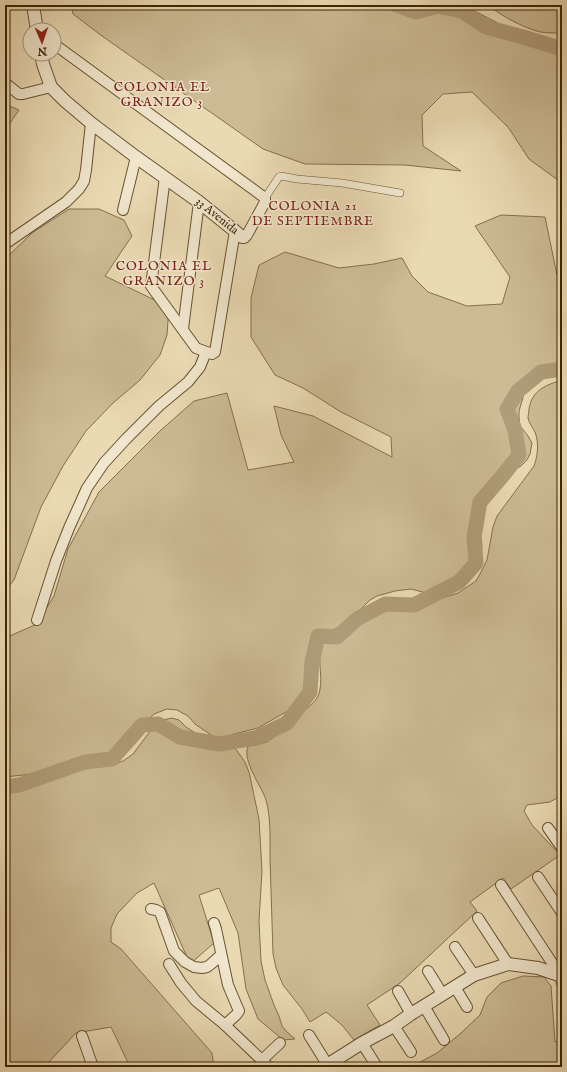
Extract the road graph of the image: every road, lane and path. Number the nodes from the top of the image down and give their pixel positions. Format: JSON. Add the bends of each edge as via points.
{"nodes":[{"id":1,"x":33,"y":5,"type":"edge"},
{"id":2,"x":36,"y":22,"type":"edge"},
{"id":3,"x":62,"y":50,"type":"edge"},
{"id":4,"x":43,"y":62,"type":"edge"},
{"id":5,"x":5,"y":83,"type":"edge"},
{"id":6,"x":51,"y":87,"type":"junction"},
{"id":7,"x":91,"y":124,"type":"junction"},
{"id":8,"x":136,"y":157,"type":"junction"},
{"id":9,"x":165,"y":177,"type":"junction"},
{"id":10,"x":400,"y":193,"type":"dead end"},
{"id":11,"x":265,"y":198,"type":"junction"},
{"id":12,"x":199,"y":202,"type":"junction"},
{"id":13,"x":123,"y":210,"type":"dead end"},
{"id":14,"x":240,"y":234,"type":"junction"},
{"id":15,"x":5,"y":244,"type":"edge"},
{"id":16,"x":183,"y":329,"type":"junction"},
{"id":17,"x":206,"y":352,"type":"junction"},
{"id":18,"x":37,"y":620,"type":"dead end"},
{"id":19,"x":548,"y":828,"type":"dead end"},
{"id":20,"x":562,"y":848,"type":"edge"},
{"id":21,"x":538,"y":877,"type":"dead end"},
{"id":22,"x":502,"y":885,"type":"dead end"},
{"id":23,"x":151,"y":909,"type":"dead end"},
{"id":24,"x":562,"y":913,"type":"edge"},
{"id":25,"x":478,"y":918,"type":"dead end"},
{"id":26,"x":214,"y":923,"type":"dead end"},
{"id":27,"x":455,"y":947,"type":"dead end"},
{"id":28,"x":221,"y":955,"type":"junction"},
{"id":29,"x":169,"y":964,"type":"dead end"},
{"id":30,"x":508,"y":964,"type":"junction"},
{"id":31,"x":428,"y":971,"type":"dead end"},
{"id":32,"x":474,"y":975,"type":"junction"},
{"id":33,"x":562,"y":978,"type":"edge"},
{"id":34,"x":455,"y":987,"type":"junction"},
{"id":35,"x":398,"y":991,"type":"dead end"},
{"id":36,"x":443,"y":995,"type":"junction"},
{"id":37,"x":424,"y":1006,"type":"junction"},
{"id":38,"x":467,"y":1007,"type":"dead end"},
{"id":39,"x":411,"y":1014,"type":"junction"},
{"id":40,"x":224,"y":1025,"type":"junction"},
{"id":41,"x":394,"y":1026,"type":"junction"},
{"id":42,"x":308,"y":1035,"type":"dead end"},
{"id":43,"x":82,"y":1036,"type":"dead end"},
{"id":44,"x":444,"y":1040,"type":"dead end"},
{"id":45,"x":280,"y":1043,"type":"dead end"},
{"id":46,"x":362,"y":1043,"type":"junction"},
{"id":47,"x":411,"y":1052,"type":"dead end"},
{"id":48,"x":265,"y":1064,"type":"edge"},
{"id":49,"x":326,"y":1066,"type":"edge"},
{"id":50,"x":93,"y":1067,"type":"edge"},
{"id":51,"x":376,"y":1067,"type":"edge"}],
"edges":[{"from":1,"to":2,"type":"street"},
{"from":3,"to":11,"type":"street"},
{"from":4,"to":6,"type":"street","name":"33 Avenida"},
{"from":5,"to":6,"type":"street","via":[[19,94]]},
{"from":6,"to":7,"type":"street","name":"33 Avenida"},
{"from":7,"to":8,"type":"street","name":"33 Avenida"},
{"from":7,"to":15,"type":"street","via":[[84,181],[79,189],[66,202]]},
{"from":8,"to":9,"type":"street","name":"33 Avenida"},
{"from":8,"to":13,"type":"street"},
{"from":9,"to":12,"type":"street","name":"33 Avenida"},
{"from":9,"to":16,"type":"street","via":[[151,286]]},
{"from":10,"to":11,"type":"street","via":[[281,176]]},
{"from":11,"to":14,"type":"street","name":"33 Avenida","via":[[247,235]]},
{"from":12,"to":14,"type":"street","name":"33 Avenida"},
{"from":12,"to":16,"type":"street"},
{"from":14,"to":17,"type":"street","via":[[214,352]]},
{"from":16,"to":17,"type":"street","via":[[196,348]]},
{"from":17,"to":18,"type":"street","via":[[200,367],[188,382],[126,439],[104,463],[87,488],[56,561]]},
{"from":19,"to":20,"type":"street"},
{"from":21,"to":24,"type":"street"},
{"from":22,"to":33,"type":"street"},
{"from":23,"to":28,"type":"street","via":[[160,912],[174,951],[185,962],[202,968]]},
{"from":25,"to":30,"type":"street"},
{"from":26,"to":28,"type":"street"},
{"from":27,"to":32,"type":"street"},
{"from":28,"to":40,"type":"street","via":[[228,985],[239,1011]]},
{"from":29,"to":40,"type":"street","via":[[180,983],[196,1001]]},
{"from":30,"to":32,"type":"street"},
{"from":30,"to":33,"type":"street","via":[[538,968]]},
{"from":31,"to":36,"type":"street"},
{"from":32,"to":34,"type":"street"},
{"from":34,"to":36,"type":"street"},
{"from":34,"to":38,"type":"street"},
{"from":35,"to":39,"type":"street"},
{"from":36,"to":37,"type":"street"},
{"from":37,"to":39,"type":"street"},
{"from":37,"to":44,"type":"street"},
{"from":39,"to":41,"type":"street"},
{"from":40,"to":48,"type":"street"},
{"from":41,"to":46,"type":"street"},
{"from":41,"to":47,"type":"street"},
{"from":42,"to":49,"type":"street"},
{"from":43,"to":50,"type":"street"},
{"from":45,"to":48,"type":"street"},
{"from":46,"to":49,"type":"street"},
{"from":46,"to":51,"type":"street"}]}
